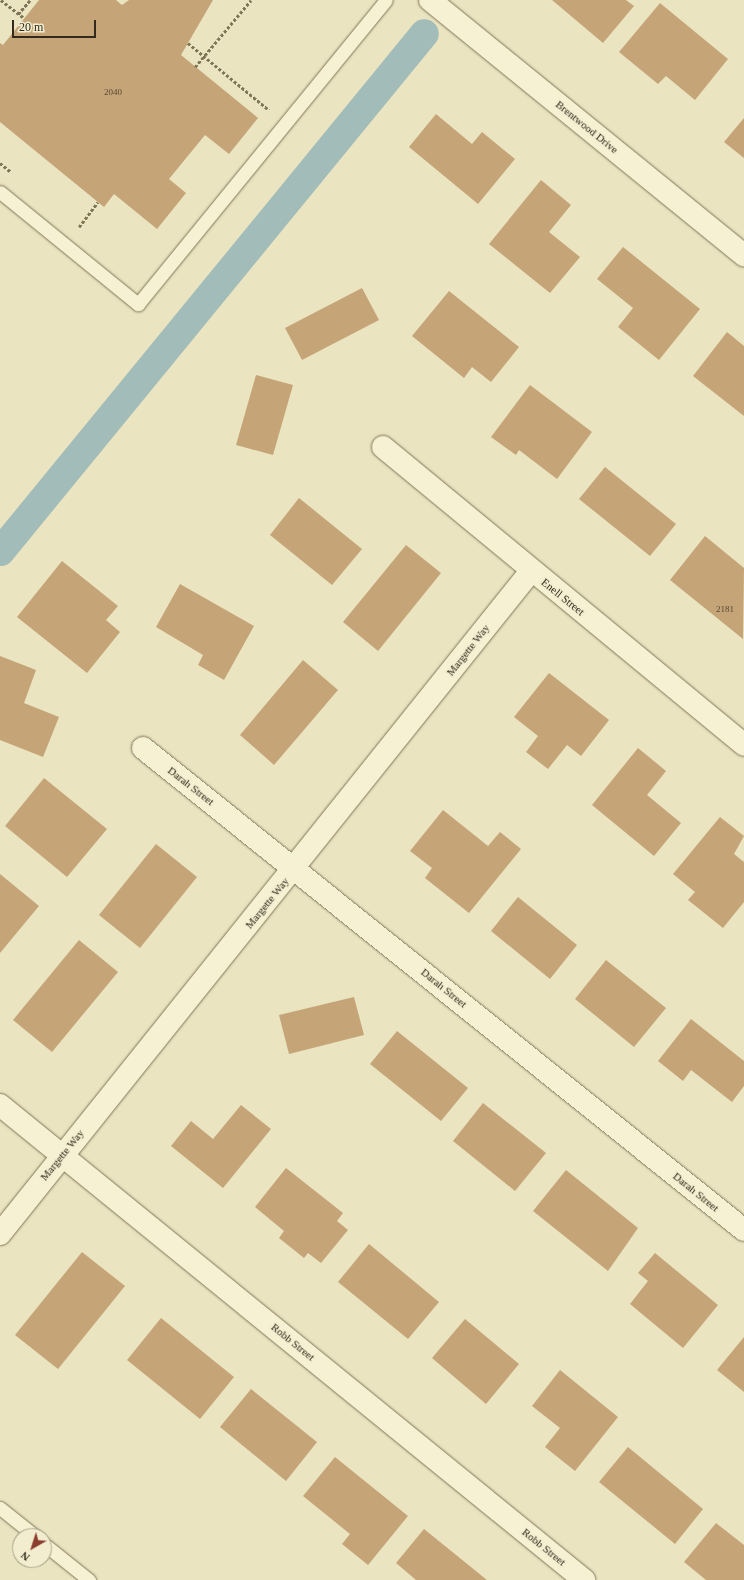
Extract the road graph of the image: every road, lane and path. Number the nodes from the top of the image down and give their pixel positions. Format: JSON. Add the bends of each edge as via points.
{"nodes":[{"id":1,"x":1,"y":0,"type":"edge"},
{"id":2,"x":30,"y":0,"type":"edge"},
{"id":3,"x":251,"y":0,"type":"edge"},
{"id":4,"x":386,"y":0,"type":"edge"},
{"id":5,"x":430,"y":0,"type":"edge"},
{"id":6,"x":18,"y":14,"type":"junction"},
{"id":7,"x":24,"y":18,"type":"dead end"},
{"id":8,"x":188,"y":43,"type":"dead end"},
{"id":9,"x":204,"y":57,"type":"junction"},
{"id":10,"x":195,"y":67,"type":"dead end"},
{"id":11,"x":274,"y":104,"type":"dead end"},
{"id":12,"x":269,"y":110,"type":"junction"},
{"id":13,"x":264,"y":116,"type":"dead end"},
{"id":14,"x":0,"y":163,"type":"edge"},
{"id":15,"x":18,"y":178,"type":"dead end"},
{"id":16,"x":0,"y":192,"type":"edge"},
{"id":17,"x":98,"y":202,"type":"dead end"},
{"id":18,"x":73,"y":222,"type":"dead end"},
{"id":19,"x":79,"y":227,"type":"junction"},
{"id":20,"x":85,"y":231,"type":"dead end"},
{"id":21,"x":744,"y":255,"type":"edge"},
{"id":22,"x":383,"y":447,"type":"dead end"},
{"id":23,"x":531,"y":571,"type":"junction"},
{"id":24,"x":744,"y":745,"type":"edge"},
{"id":25,"x":143,"y":748,"type":"dead end"},
{"id":26,"x":295,"y":868,"type":"junction"},
{"id":27,"x":0,"y":1105,"type":"edge"},
{"id":28,"x":63,"y":1154,"type":"junction"},
{"id":29,"x":744,"y":1230,"type":"edge"},
{"id":30,"x":0,"y":1234,"type":"edge"},
{"id":31,"x":0,"y":1508,"type":"edge"},
{"id":32,"x":24,"y":1528,"type":"edge"},
{"id":33,"x":52,"y":1550,"type":"edge"},
{"id":34,"x":89,"y":1580,"type":"edge"},
{"id":35,"x":584,"y":1580,"type":"edge"}],
"edges":[{"from":1,"to":6,"type":"path"},
{"from":2,"to":6,"type":"path"},
{"from":3,"to":9,"type":"path"},
{"from":4,"to":16,"type":"lane","via":[[138,304]]},
{"from":5,"to":21,"type":"street","name":"Brentwood Drive"},
{"from":6,"to":7,"type":"path"},
{"from":8,"to":9,"type":"path"},
{"from":9,"to":10,"type":"path"},
{"from":9,"to":12,"type":"path"},
{"from":11,"to":12,"type":"path"},
{"from":12,"to":13,"type":"path"},
{"from":14,"to":15,"type":"path"},
{"from":17,"to":19,"type":"path"},
{"from":18,"to":19,"type":"path"},
{"from":19,"to":20,"type":"path"},
{"from":22,"to":23,"type":"street","name":"Enell Street"},
{"from":23,"to":24,"type":"street","name":"Enell Street"},
{"from":23,"to":26,"type":"street","name":"Margette Way"},
{"from":25,"to":26,"type":"street","name":"Darah Street"},
{"from":26,"to":28,"type":"street","name":"Margette Way"},
{"from":26,"to":29,"type":"street","name":"Darah Street"},
{"from":27,"to":28,"type":"street","name":"Robb Street"},
{"from":28,"to":30,"type":"street","name":"Margette Way"},
{"from":28,"to":35,"type":"street","name":"Robb Street"},
{"from":31,"to":32,"type":"lane"},
{"from":33,"to":34,"type":"lane"}]}
